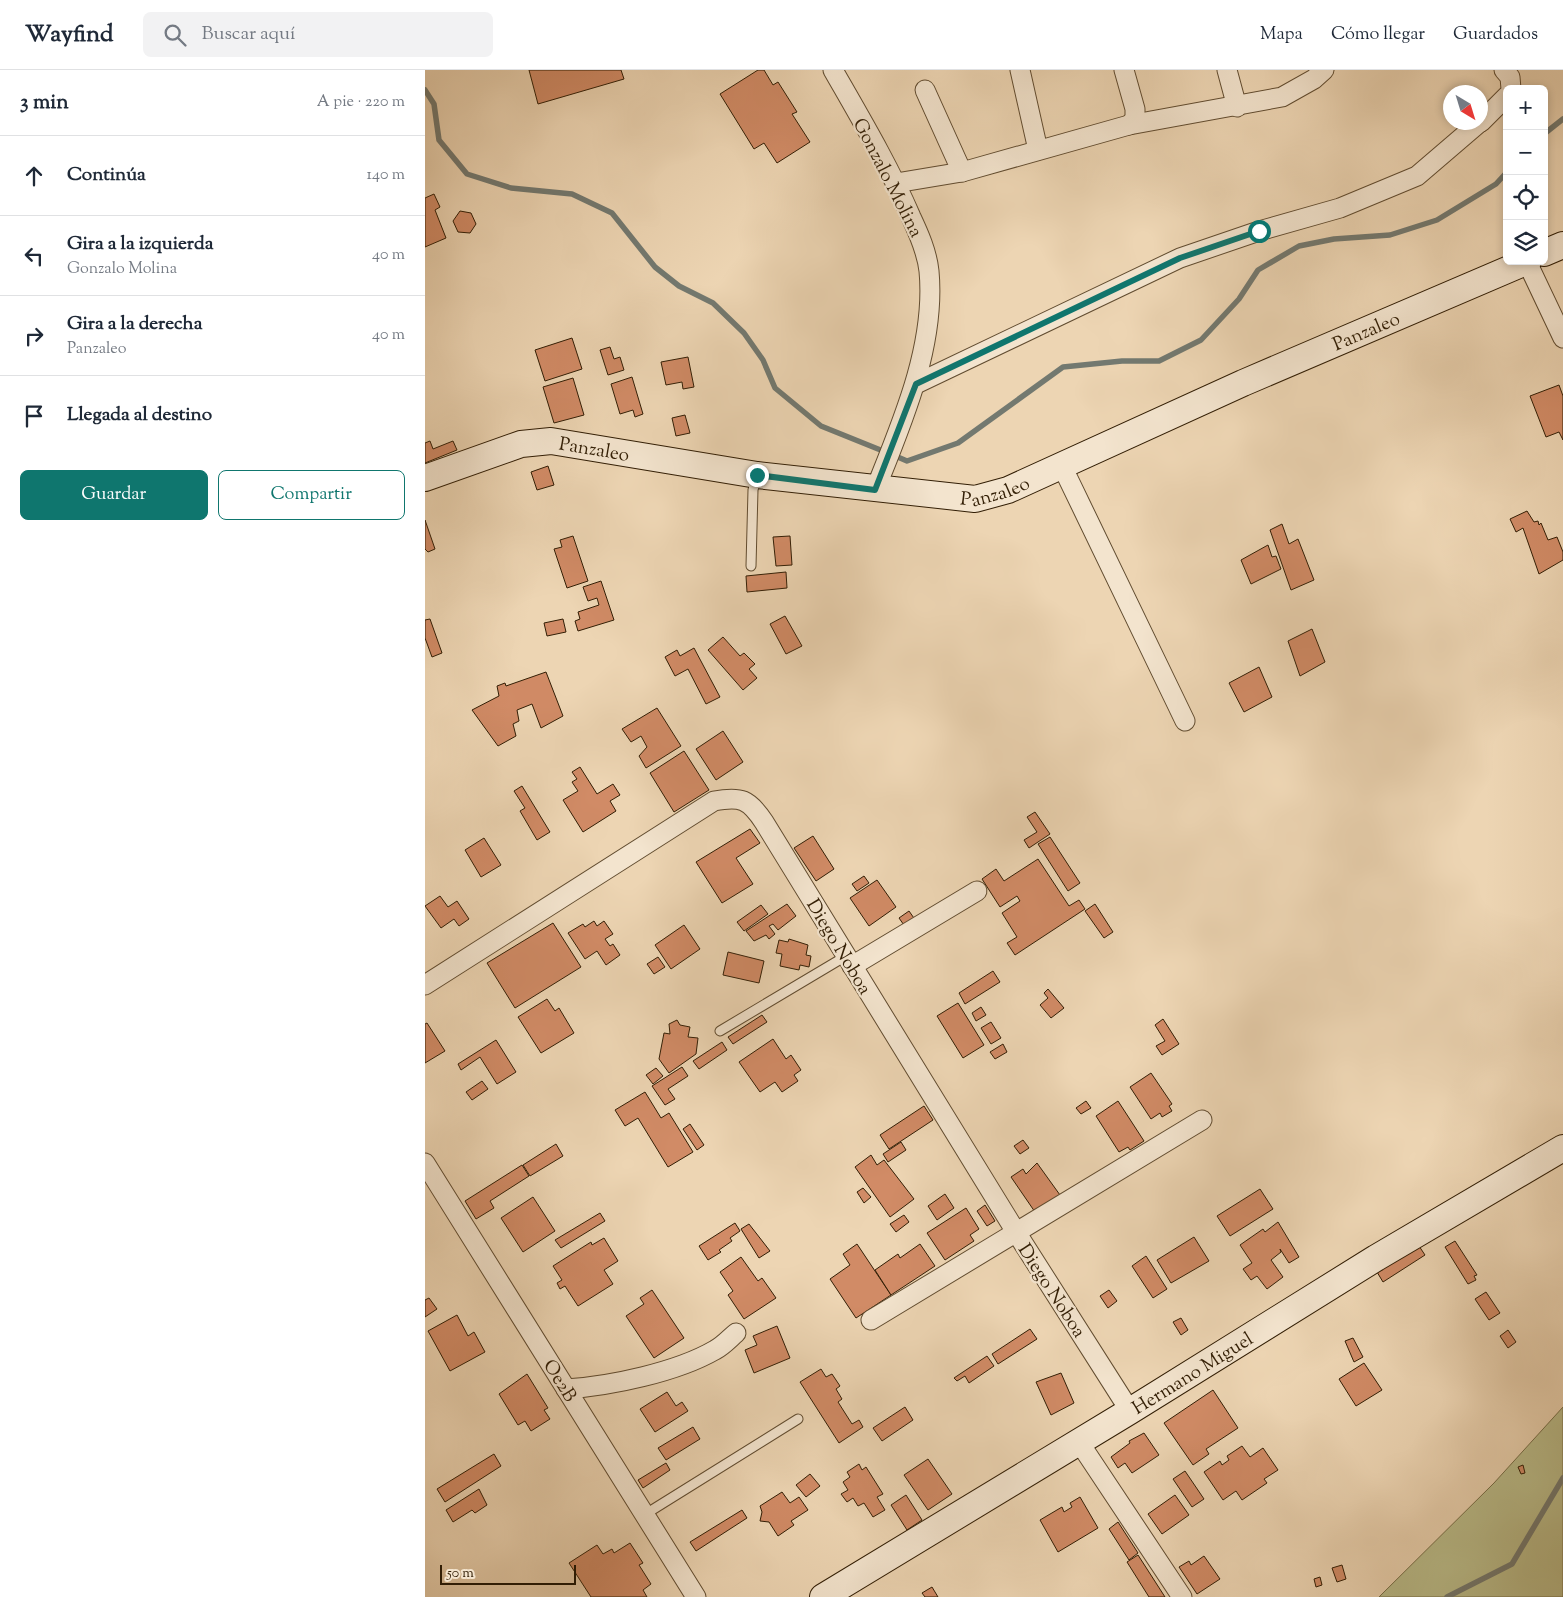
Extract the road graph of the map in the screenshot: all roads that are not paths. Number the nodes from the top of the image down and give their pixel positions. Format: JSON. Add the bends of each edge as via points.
{"nodes":[{"id":1,"x":833,"y":70,"type":"edge"},
{"id":2,"x":1020,"y":70,"type":"edge"},
{"id":3,"x":1124,"y":70,"type":"edge"},
{"id":4,"x":1227,"y":70,"type":"edge"},
{"id":5,"x":1324,"y":70,"type":"edge"},
{"id":6,"x":1504,"y":70,"type":"edge"},
{"id":7,"x":1511,"y":85,"type":"edge"},
{"id":8,"x":925,"y":90,"type":"dead end"},
{"id":9,"x":1503,"y":100,"type":"edge"},
{"id":10,"x":1237,"y":107,"type":"junction"},
{"id":11,"x":1488,"y":114,"type":"edge"},
{"id":12,"x":1129,"y":125,"type":"junction"},
{"id":13,"x":1471,"y":130,"type":"edge"},
{"id":14,"x":1038,"y":150,"type":"junction"},
{"id":15,"x":962,"y":172,"type":"junction"},
{"id":16,"x":896,"y":182,"type":"junction"},
{"id":17,"x":1563,"y":245,"type":"edge"},
{"id":18,"x":1548,"y":252,"type":"edge"},
{"id":19,"x":1518,"y":265,"type":"edge"},
{"id":20,"x":1529,"y":265,"type":"edge"},
{"id":21,"x":1563,"y":338,"type":"edge"},
{"id":22,"x":916,"y":384,"type":"junction"},
{"id":23,"x":1062,"y":466,"type":"junction"},
{"id":24,"x":757,"y":475,"type":"junction"},
{"id":25,"x":425,"y":478,"type":"edge"},
{"id":26,"x":875,"y":490,"type":"junction"},
{"id":27,"x":751,"y":566,"type":"dead end"},
{"id":28,"x":1185,"y":721,"type":"dead end"},
{"id":29,"x":977,"y":891,"type":"dead end"},
{"id":30,"x":849,"y":961,"type":"junction"},
{"id":31,"x":425,"y":985,"type":"edge"},
{"id":32,"x":720,"y":1031,"type":"dead end"},
{"id":33,"x":1203,"y":1120,"type":"dead end"},
{"id":34,"x":1563,"y":1148,"type":"edge"},
{"id":35,"x":425,"y":1163,"type":"edge"},
{"id":36,"x":1016,"y":1232,"type":"junction"},
{"id":37,"x":871,"y":1320,"type":"dead end"},
{"id":38,"x":736,"y":1333,"type":"dead end"},
{"id":39,"x":567,"y":1389,"type":"junction"},
{"id":40,"x":1130,"y":1411,"type":"junction"},
{"id":41,"x":797,"y":1419,"type":"dead end"},
{"id":42,"x":1079,"y":1442,"type":"junction"},
{"id":43,"x":645,"y":1515,"type":"junction"},
{"id":44,"x":696,"y":1597,"type":"edge"},
{"id":45,"x":823,"y":1597,"type":"edge"},
{"id":46,"x":1183,"y":1597,"type":"edge"}],
"edges":[{"from":1,"to":16,"type":"street","name":"Gonzalo Molina"},
{"from":2,"to":14,"type":"street"},
{"from":3,"to":12,"type":"street","via":[[1135,109],[1135,119]]},
{"from":4,"to":10,"type":"street"},
{"from":5,"to":10,"type":"street","via":[[1282,97]]},
{"from":6,"to":7,"type":"street","via":[[1510,77]]},
{"from":8,"to":15,"type":"street"},
{"from":9,"to":11,"type":"street"},
{"from":10,"to":12,"type":"street"},
{"from":12,"to":14,"type":"street"},
{"from":13,"to":22,"type":"street","via":[[1417,176],[1340,208],[1180,258]]},
{"from":14,"to":15,"type":"street"},
{"from":15,"to":16,"type":"street"},
{"from":16,"to":22,"type":"street","name":"Gonzalo Molina","via":[[923,244],[929,270],[929,303]]},
{"from":17,"to":18,"type":"street"},
{"from":19,"to":23,"type":"street","name":"Panzaleo","via":[[1243,383]]},
{"from":20,"to":21,"type":"street"},
{"from":22,"to":26,"type":"street","name":"Gonzalo Molina"},
{"from":23,"to":26,"type":"street","name":"Panzaleo","via":[[1008,490],[975,499]]},
{"from":23,"to":28,"type":"street"},
{"from":24,"to":25,"type":"street","name":"Panzaleo","via":[[551,442],[521,444]]},
{"from":24,"to":26,"type":"street","name":"Panzaleo"},
{"from":24,"to":27,"type":"lane","via":[[753,490]]},
{"from":29,"to":30,"type":"street"},
{"from":30,"to":31,"type":"street","name":"Diego Noboa","via":[[755,809],[747,801],[731,798],[714,801]]},
{"from":30,"to":32,"type":"lane"},
{"from":30,"to":36,"type":"street","name":"Diego Noboa"},
{"from":33,"to":36,"type":"street"},
{"from":34,"to":40,"type":"street","name":"Hermano Miguel","via":[[1376,1258]]},
{"from":35,"to":39,"type":"street","name":"Oe2B"},
{"from":36,"to":37,"type":"street"},
{"from":36,"to":40,"type":"street","name":"Diego Noboa"},
{"from":38,"to":39,"type":"street","via":[[717,1350],[684,1365]]},
{"from":39,"to":43,"type":"street","name":"Oe2B"},
{"from":40,"to":42,"type":"street","name":"Hermano Miguel"},
{"from":41,"to":43,"type":"lane"},
{"from":42,"to":45,"type":"street","name":"Hermano Miguel"},
{"from":42,"to":46,"type":"street"},
{"from":43,"to":44,"type":"street","name":"Oe2B"}]}
